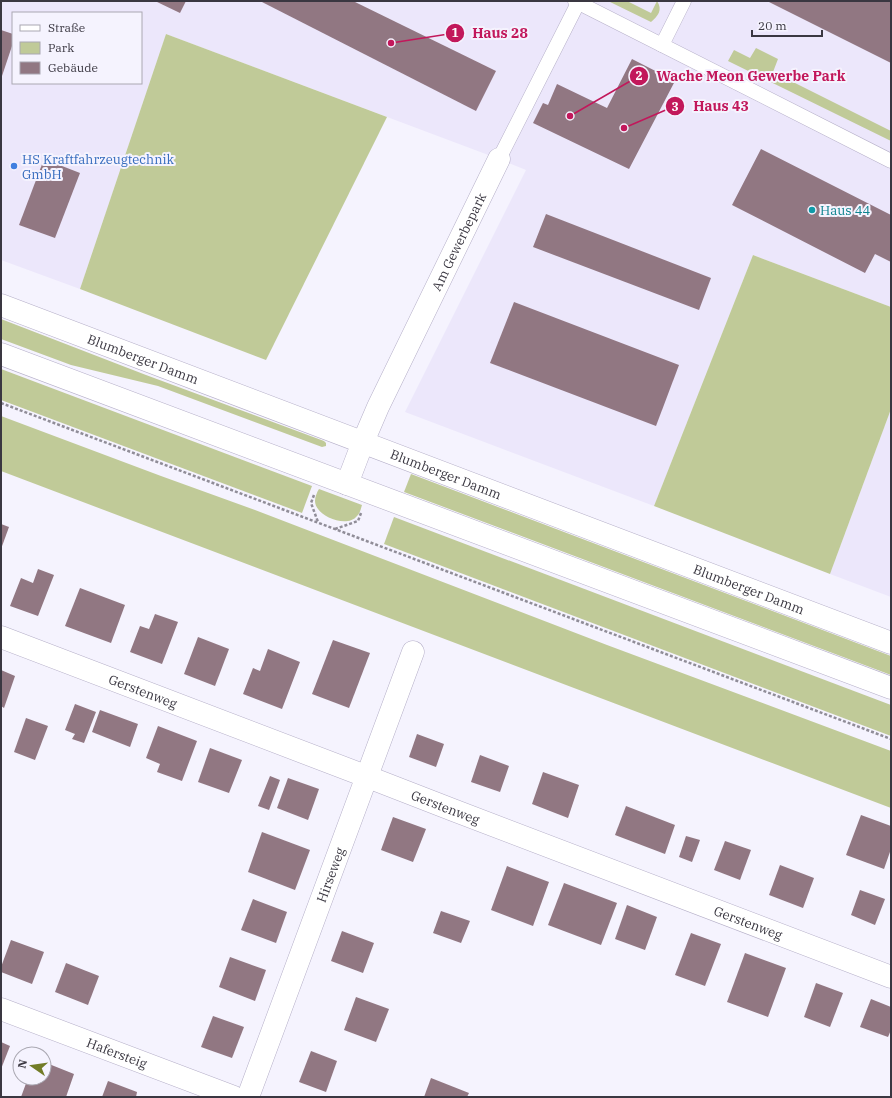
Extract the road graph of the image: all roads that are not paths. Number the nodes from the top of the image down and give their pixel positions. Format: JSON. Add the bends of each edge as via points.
{"nodes":[{"id":1,"x":684,"y":1,"type":"edge"},
{"id":2,"x":576,"y":2,"type":"edge"},
{"id":3,"x":662,"y":45,"type":"junction"},
{"id":4,"x":499,"y":159,"type":"joint"},
{"id":5,"x":891,"y":161,"type":"edge"},
{"id":6,"x":1,"y":306,"type":"edge"},
{"id":7,"x":1,"y":354,"type":"edge"},
{"id":8,"x":363,"y":442,"type":"junction"},
{"id":9,"x":347,"y":484,"type":"junction"},
{"id":10,"x":1,"y":637,"type":"edge"},
{"id":11,"x":891,"y":643,"type":"edge"},
{"id":12,"x":413,"y":652,"type":"dead end"},
{"id":13,"x":891,"y":688,"type":"edge"},
{"id":14,"x":368,"y":776,"type":"junction"},
{"id":15,"x":891,"y":977,"type":"edge"},
{"id":16,"x":1,"y":1009,"type":"edge"},
{"id":17,"x":234,"y":1097,"type":"edge"},
{"id":18,"x":248,"y":1097,"type":"edge"}],
"edges":[{"from":1,"to":3,"type":"lane"},
{"from":2,"to":3,"type":"lane"},
{"from":2,"to":4,"type":"lane","name":"Am Gewerbepark"},
{"from":3,"to":5,"type":"lane"},
{"from":4,"to":8,"type":"street","name":"Am Gewerbepark"},
{"from":6,"to":8,"type":"street","name":"Blumberger Damm"},
{"from":7,"to":9,"type":"street"},
{"from":8,"to":9,"type":"street","name":"Am Gewerbepark"},
{"from":8,"to":11,"type":"street","name":"Blumberger Damm"},
{"from":9,"to":13,"type":"street"},
{"from":10,"to":14,"type":"street","name":"Gerstenweg"},
{"from":12,"to":14,"type":"street","name":"Hirseweg"},
{"from":14,"to":15,"type":"street","name":"Gerstenweg"},
{"from":14,"to":18,"type":"street","name":"Hirseweg"},
{"from":16,"to":17,"type":"street","name":"Hafersteig"}]}
